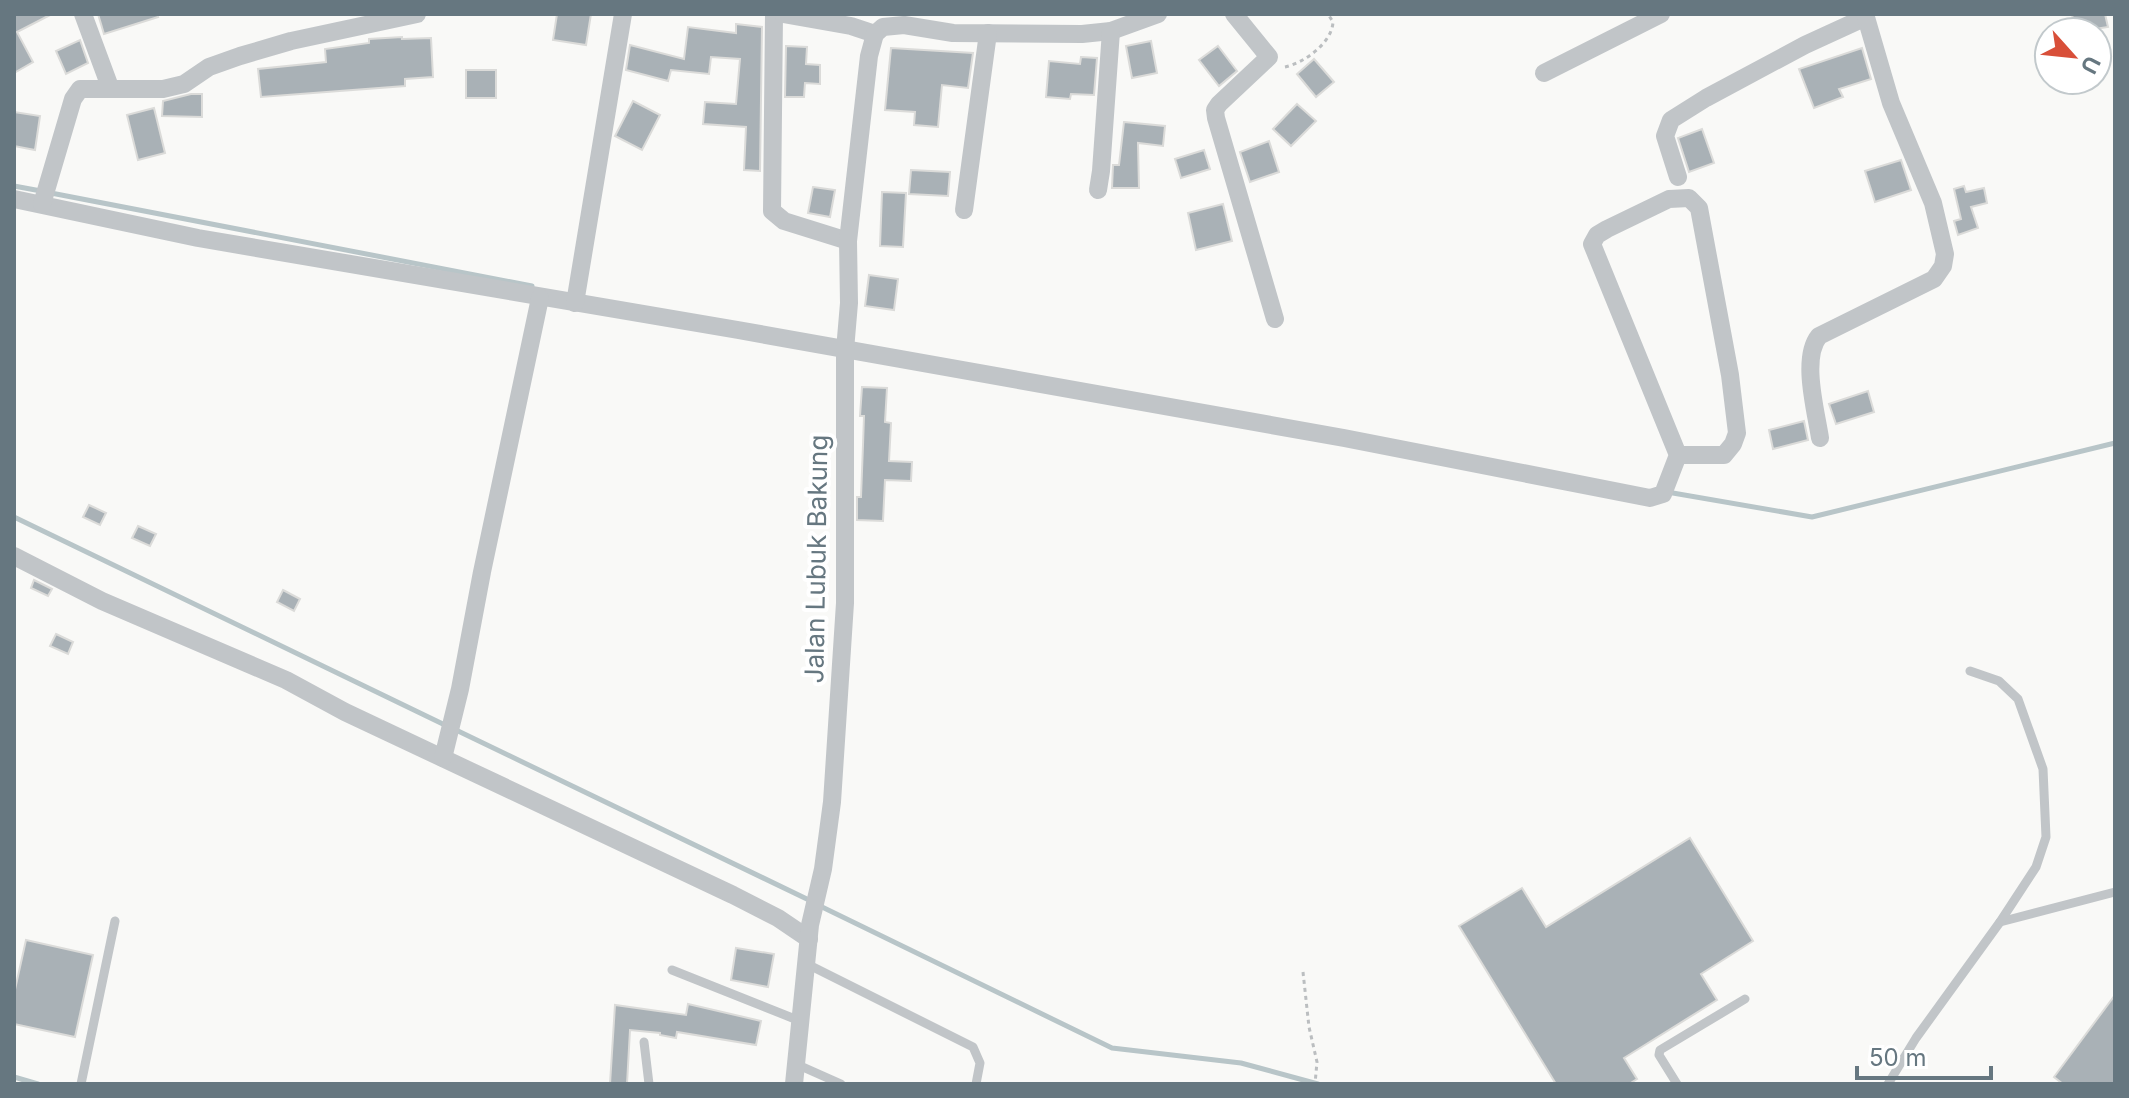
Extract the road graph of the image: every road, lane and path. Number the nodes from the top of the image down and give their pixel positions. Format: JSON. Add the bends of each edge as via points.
{"nodes":[{"id":1,"x":83,"y":14,"type":"edge"},
{"id":2,"x":417,"y":14,"type":"edge"},
{"id":3,"x":623,"y":14,"type":"edge"},
{"id":4,"x":774,"y":14,"type":"edge"},
{"id":5,"x":783,"y":14,"type":"edge"},
{"id":6,"x":1085,"y":14,"type":"edge"},
{"id":7,"x":1158,"y":14,"type":"edge"},
{"id":8,"x":1234,"y":14,"type":"edge"},
{"id":9,"x":1328,"y":14,"type":"edge"},
{"id":10,"x":1651,"y":16,"type":"edge"},
{"id":11,"x":1865,"y":16,"type":"edge"},
{"id":12,"x":852,"y":20,"type":"edge"},
{"id":13,"x":353,"y":22,"type":"edge"},
{"id":14,"x":955,"y":23,"type":"edge"},
{"id":15,"x":1111,"y":31,"type":"junction"},
{"id":16,"x":988,"y":33,"type":"junction"},
{"id":17,"x":875,"y":34,"type":"junction"},
{"id":18,"x":1082,"y":34,"type":"junction"},
{"id":19,"x":1269,"y":57,"type":"junction"},
{"id":20,"x":1544,"y":73,"type":"dead end"},
{"id":21,"x":110,"y":87,"type":"junction"},
{"id":22,"x":1678,"y":177,"type":"dead end"},
{"id":23,"x":1098,"y":190,"type":"dead end"},
{"id":24,"x":14,"y":199,"type":"edge"},
{"id":25,"x":42,"y":201,"type":"junction"},
{"id":26,"x":964,"y":210,"type":"dead end"},
{"id":27,"x":848,"y":241,"type":"junction"},
{"id":28,"x":540,"y":298,"type":"junction"},
{"id":29,"x":576,"y":301,"type":"junction"},
{"id":30,"x":1275,"y":319,"type":"dead end"},
{"id":31,"x":845,"y":348,"type":"junction"},
{"id":32,"x":1820,"y":438,"type":"dead end"},
{"id":33,"x":1676,"y":459,"type":"junction"},
{"id":34,"x":14,"y":556,"type":"edge"},
{"id":35,"x":1970,"y":671,"type":"dead end"},
{"id":36,"x":445,"y":752,"type":"junction"},
{"id":37,"x":2115,"y":892,"type":"edge"},
{"id":38,"x":115,"y":921,"type":"dead end"},
{"id":39,"x":2000,"y":922,"type":"junction"},
{"id":40,"x":810,"y":932,"type":"junction"},
{"id":41,"x":806,"y":963,"type":"junction"},
{"id":42,"x":672,"y":970,"type":"dead end"},
{"id":43,"x":1303,"y":972,"type":"dead end"},
{"id":44,"x":1745,"y":999,"type":"dead end"},
{"id":45,"x":800,"y":1021,"type":"junction"},
{"id":46,"x":644,"y":1042,"type":"dead end"},
{"id":47,"x":796,"y":1064,"type":"junction"},
{"id":48,"x":81,"y":1082,"type":"edge"},
{"id":49,"x":649,"y":1084,"type":"edge"},
{"id":50,"x":794,"y":1084,"type":"edge"},
{"id":51,"x":841,"y":1084,"type":"edge"},
{"id":52,"x":976,"y":1084,"type":"edge"},
{"id":53,"x":1315,"y":1084,"type":"edge"},
{"id":54,"x":1677,"y":1084,"type":"edge"},
{"id":55,"x":1888,"y":1084,"type":"edge"}],
"edges":[{"from":1,"to":21,"type":"street"},
{"from":2,"to":13,"type":"street"},
{"from":3,"to":29,"type":"street"},
{"from":4,"to":27,"type":"street","via":[[772,211],[784,221]]},
{"from":5,"to":12,"type":"street"},
{"from":6,"to":18,"type":"street"},
{"from":7,"to":15,"type":"street"},
{"from":8,"to":19,"type":"street"},
{"from":9,"to":19,"type":"path","via":[[1333,22],[1330,38],[1313,52],[1285,67]]},
{"from":10,"to":20,"type":"street"},
{"from":11,"to":22,"type":"street","via":[[1671,120],[1665,136]]},
{"from":11,"to":32,"type":"street","via":[[1891,103],[1933,203],[1945,254],[1934,279],[1814,342],[1812,387]]},
{"from":12,"to":17,"type":"street"},
{"from":13,"to":21,"type":"street","via":[[209,67],[184,84],[163,89]]},
{"from":14,"to":16,"type":"street"},
{"from":14,"to":17,"type":"street","via":[[883,27]]},
{"from":15,"to":18,"type":"street"},
{"from":15,"to":23,"type":"street"},
{"from":16,"to":18,"type":"street"},
{"from":16,"to":26,"type":"street"},
{"from":17,"to":27,"type":"street","name":"Jalan Lubuk Bakung"},
{"from":19,"to":30,"type":"street","via":[[1215,110]]},
{"from":21,"to":25,"type":"street","via":[[80,89],[73,99]]},
{"from":24,"to":25,"type":"street"},
{"from":25,"to":28,"type":"street","via":[[185,236]]},
{"from":27,"to":31,"type":"street","name":"Jalan Lubuk Bakung"},
{"from":28,"to":29,"type":"street"},
{"from":28,"to":36,"type":"street"},
{"from":29,"to":31,"type":"street"},
{"from":31,"to":33,"type":"street","via":[[1650,498],[1658,497],[1668,484]]},
{"from":31,"to":40,"type":"street","name":"Jalan Lubuk Bakung","via":[[845,603],[832,802]]},
{"from":33,"to":33,"type":"street","via":[[1724,455],[1737,433],[1699,208],[1689,198],[1669,199],[1631,217],[1597,235],[1592,244]]},
{"from":34,"to":36,"type":"street","via":[[345,712]]},
{"from":35,"to":39,"type":"lane","via":[[1999,681],[2018,699],[2043,769],[2046,837],[2036,867]]},
{"from":36,"to":40,"type":"street"},
{"from":37,"to":39,"type":"lane"},
{"from":38,"to":48,"type":"lane"},
{"from":39,"to":55,"type":"lane"},
{"from":40,"to":41,"type":"street","name":"Jalan Lubuk Bakung"},
{"from":41,"to":45,"type":"street","name":"Jalan Lubuk Bakung"},
{"from":41,"to":52,"type":"lane","via":[[973,1047],[980,1063]]},
{"from":42,"to":45,"type":"lane"},
{"from":43,"to":53,"type":"path","via":[[1317,1062]]},
{"from":44,"to":54,"type":"lane","via":[[1660,1050]]},
{"from":45,"to":47,"type":"street","name":"Jalan Lubuk Bakung"},
{"from":46,"to":49,"type":"lane"},
{"from":47,"to":50,"type":"street","name":"Jalan Lubuk Bakung"},
{"from":47,"to":51,"type":"lane"}]}
